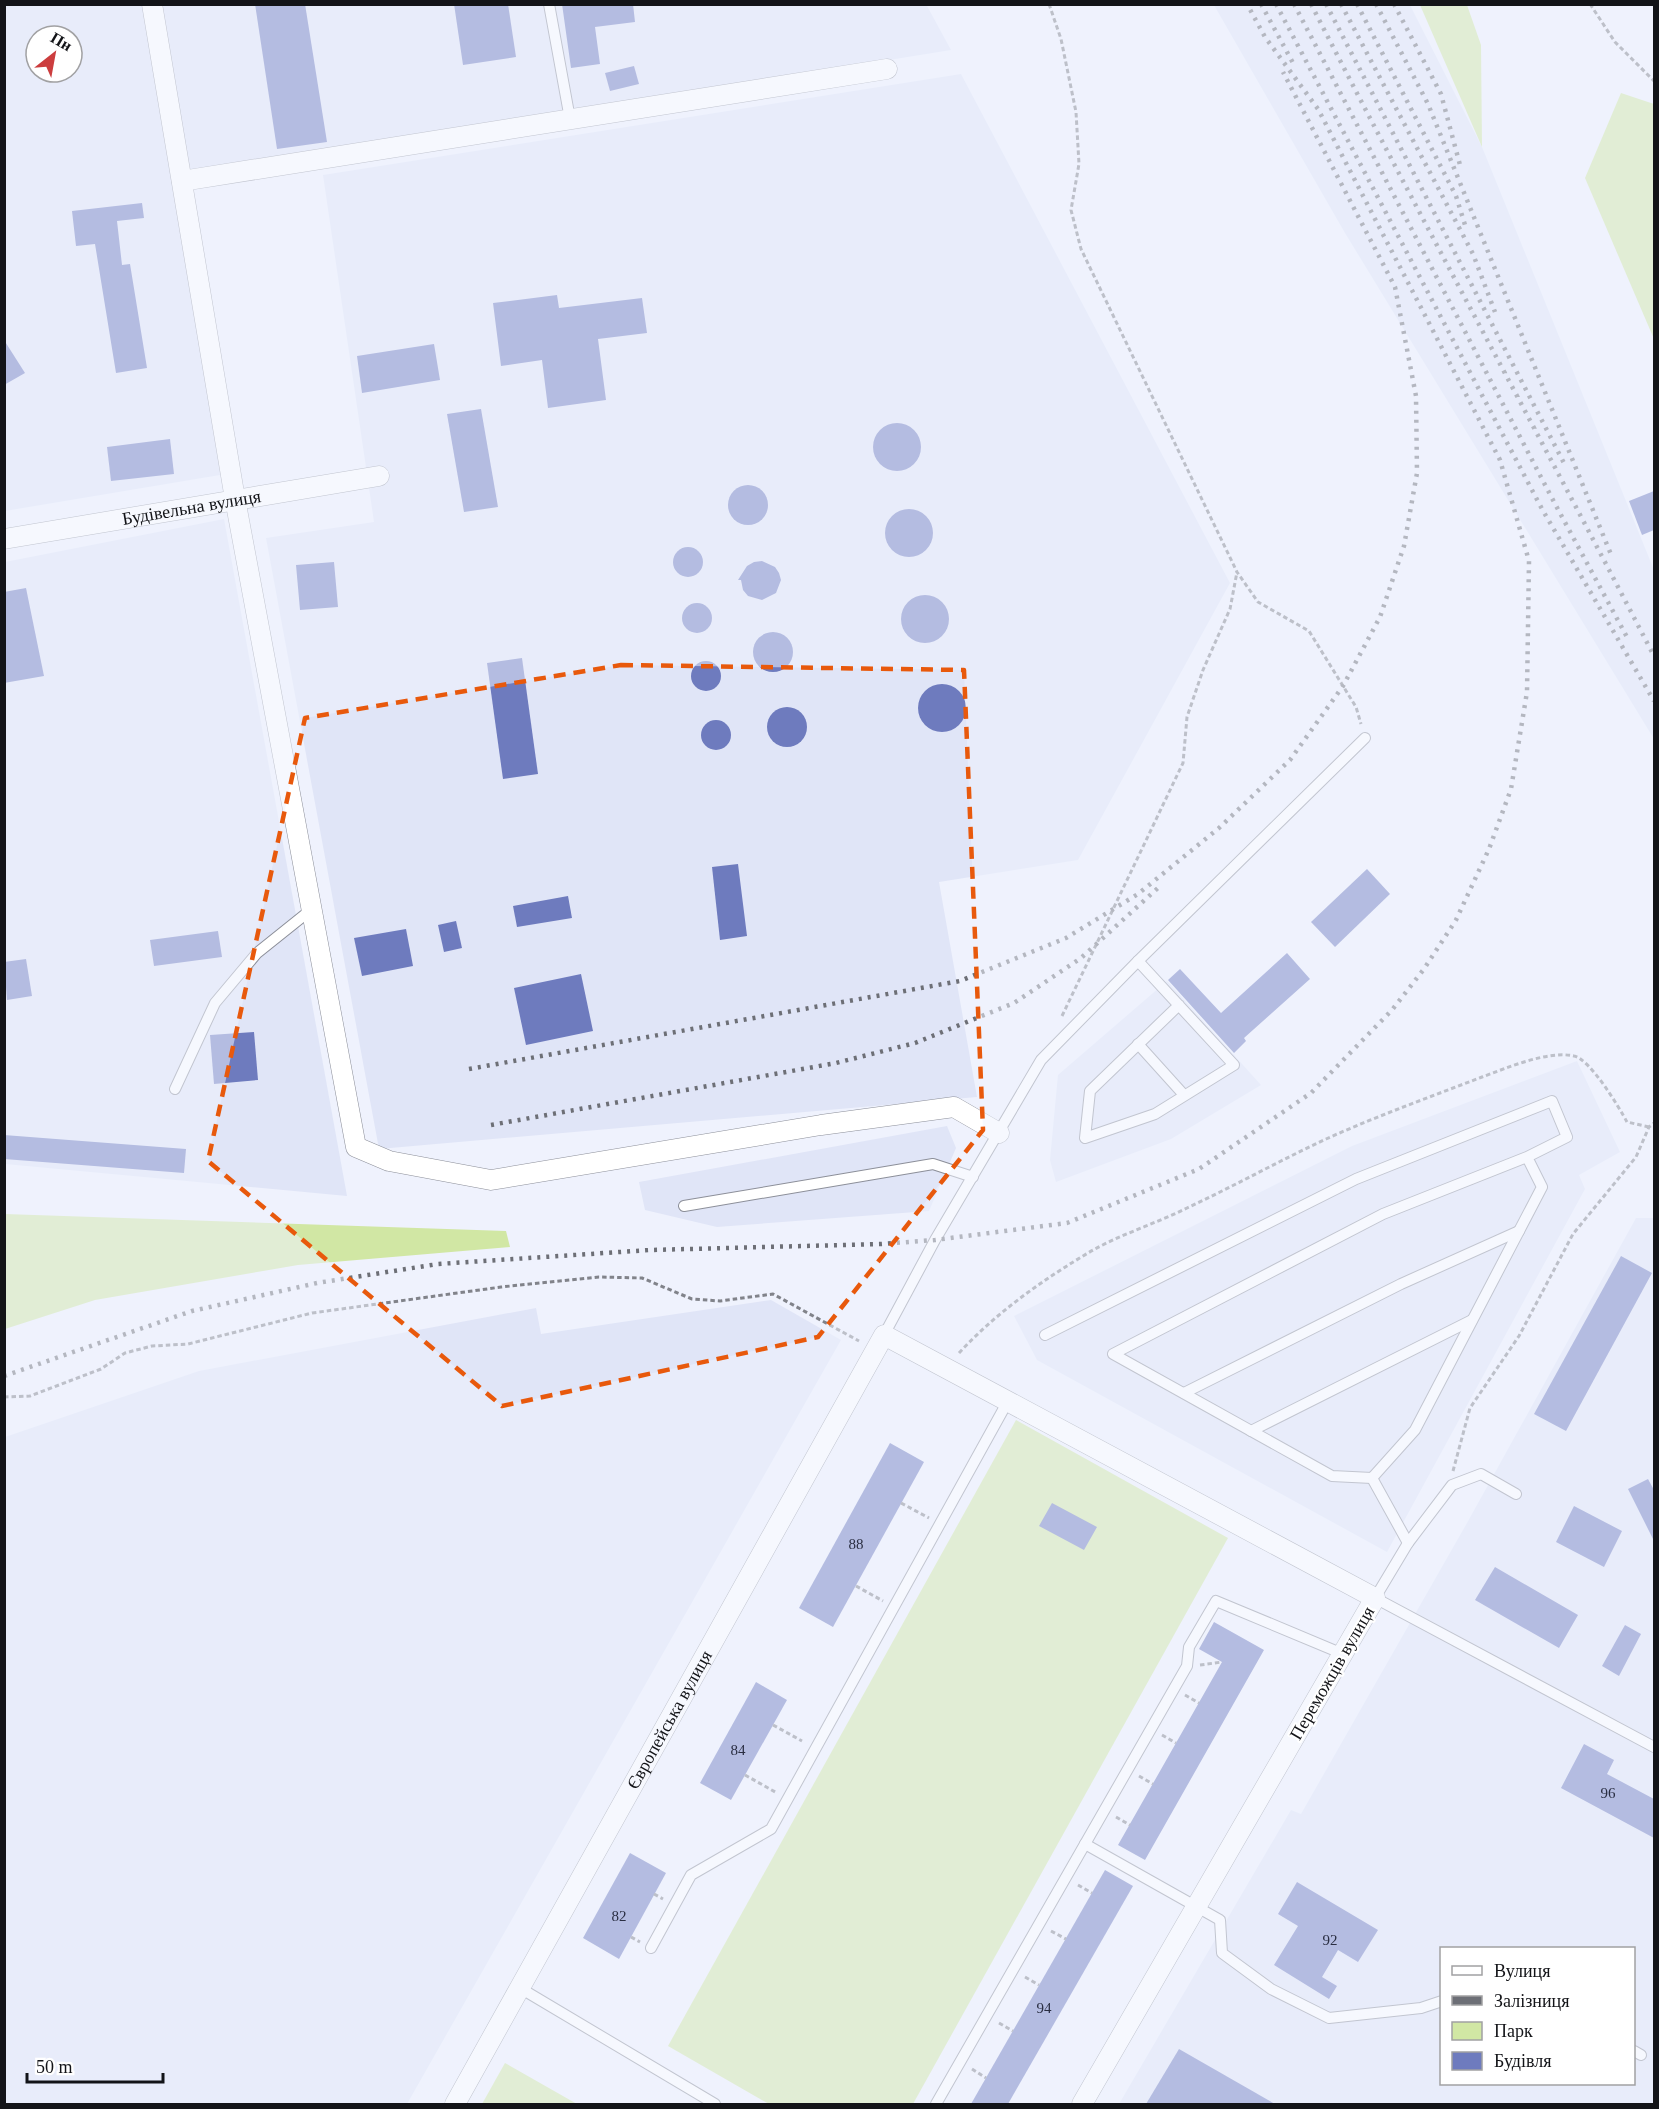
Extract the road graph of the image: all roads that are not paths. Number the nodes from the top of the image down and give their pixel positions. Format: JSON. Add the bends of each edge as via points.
{"nodes":[{"id":1,"x":152,"y":4,"type":"edge"},
{"id":2,"x":549,"y":4,"type":"edge"},
{"id":3,"x":887,"y":69,"type":"dead end"},
{"id":4,"x":570,"y":119,"type":"junction"},
{"id":5,"x":182,"y":182,"type":"junction"},
{"id":6,"x":379,"y":476,"type":"dead end"},
{"id":7,"x":235,"y":499,"type":"junction"},
{"id":8,"x":4,"y":539,"type":"edge"},
{"id":9,"x":1365,"y":738,"type":"road end"},
{"id":10,"x":312,"y":909,"type":"junction"},
{"id":11,"x":1138,"y":961,"type":"junction"},
{"id":12,"x":1179,"y":1005,"type":"junction"},
{"id":13,"x":1138,"y":1044,"type":"junction"},
{"id":14,"x":175,"y":1089,"type":"dead end"},
{"id":15,"x":1184,"y":1095,"type":"junction"},
{"id":16,"x":999,"y":1133,"type":"junction"},
{"id":17,"x":1527,"y":1157,"type":"junction"},
{"id":18,"x":973,"y":1177,"type":"junction"},
{"id":19,"x":684,"y":1206,"type":"dead end"},
{"id":20,"x":1519,"y":1231,"type":"junction"},
{"id":21,"x":1473,"y":1320,"type":"junction"},
{"id":22,"x":1045,"y":1335,"type":"dead end"},
{"id":23,"x":880,"y":1343,"type":"junction"},
{"id":24,"x":1184,"y":1393,"type":"junction"},
{"id":25,"x":1008,"y":1401,"type":"junction"},
{"id":26,"x":1251,"y":1431,"type":"junction"},
{"id":27,"x":1372,"y":1478,"type":"junction"},
{"id":28,"x":1516,"y":1494,"type":"dead end"},
{"id":29,"x":1408,"y":1543,"type":"junction"},
{"id":30,"x":1375,"y":1598,"type":"junction"},
{"id":31,"x":1343,"y":1654,"type":"junction"},
{"id":32,"x":1654,"y":1747,"type":"edge"},
{"id":33,"x":1085,"y":1845,"type":"junction"},
{"id":34,"x":1196,"y":1906,"type":"junction"},
{"id":35,"x":651,"y":1948,"type":"dead end"},
{"id":36,"x":520,"y":1988,"type":"junction"},
{"id":37,"x":1440,"y":2002,"type":"edge"},
{"id":38,"x":455,"y":2104,"type":"edge"},
{"id":39,"x":715,"y":2104,"type":"edge"},
{"id":40,"x":936,"y":2104,"type":"edge"},
{"id":41,"x":1082,"y":2104,"type":"edge"}],
"edges":[{"from":1,"to":5,"type":"street"},
{"from":2,"to":4,"type":"lane"},
{"from":3,"to":4,"type":"street"},
{"from":4,"to":5,"type":"street"},
{"from":5,"to":7,"type":"street"},
{"from":6,"to":7,"type":"street","name":"Будівельна вулиця"},
{"from":7,"to":8,"type":"street","name":"Будівельна вулиця"},
{"from":7,"to":10,"type":"street"},
{"from":9,"to":11,"type":"lane"},
{"from":10,"to":14,"type":"lane","via":[[257,953],[215,1004]]},
{"from":10,"to":16,"type":"street","via":[[356,1147],[390,1161],[491,1180],[954,1107]]},
{"from":11,"to":12,"type":"lane"},
{"from":11,"to":16,"type":"lane","via":[[1041,1060]]},
{"from":12,"to":13,"type":"lane"},
{"from":12,"to":15,"type":"lane","via":[[1234,1065]]},
{"from":13,"to":15,"type":"lane"},
{"from":13,"to":15,"type":"lane","via":[[1090,1091],[1085,1138],[1155,1113]]},
{"from":16,"to":18,"type":"lane"},
{"from":17,"to":20,"type":"lane","via":[[1542,1187]]},
{"from":17,"to":22,"type":"lane","via":[[1567,1137],[1552,1101],[1356,1179]]},
{"from":17,"to":24,"type":"lane","via":[[1383,1214],[1113,1354]]},
{"from":18,"to":19,"type":"lane","via":[[933,1164]]},
{"from":18,"to":23,"type":"lane"},
{"from":20,"to":21,"type":"lane"},
{"from":20,"to":24,"type":"lane","via":[[1401,1284]]},
{"from":21,"to":26,"type":"lane"},
{"from":21,"to":27,"type":"lane","via":[[1415,1430]]},
{"from":23,"to":25,"type":"street","name":"Переможців вулиця","via":[[946,1368]]},
{"from":23,"to":36,"type":"street","name":"Європейська вулиця"},
{"from":24,"to":26,"type":"lane"},
{"from":25,"to":30,"type":"street","name":"Переможців вулиця"},
{"from":25,"to":35,"type":"lane","via":[[771,1829],[692,1875]]},
{"from":26,"to":27,"type":"lane","via":[[1332,1476]]},
{"from":27,"to":29,"type":"lane"},
{"from":28,"to":29,"type":"lane","via":[[1480,1474],[1452,1485]]},
{"from":29,"to":30,"type":"lane"},
{"from":30,"to":31,"type":"street","name":"Переможців вулиця"},
{"from":30,"to":32,"type":"lane"},
{"from":31,"to":33,"type":"lane","via":[[1216,1601],[1190,1647],[1187,1666]]},
{"from":31,"to":34,"type":"street","name":"Переможців вулиця"},
{"from":33,"to":34,"type":"lane"},
{"from":33,"to":40,"type":"lane"},
{"from":34,"to":37,"type":"lane","via":[[1220,1920],[1222,1953],[1270,1989],[1329,2018],[1421,2008]]},
{"from":34,"to":41,"type":"street","name":"Переможців вулиця"},
{"from":36,"to":38,"type":"street","name":"Європейська вулиця"},
{"from":36,"to":39,"type":"lane"}]}
